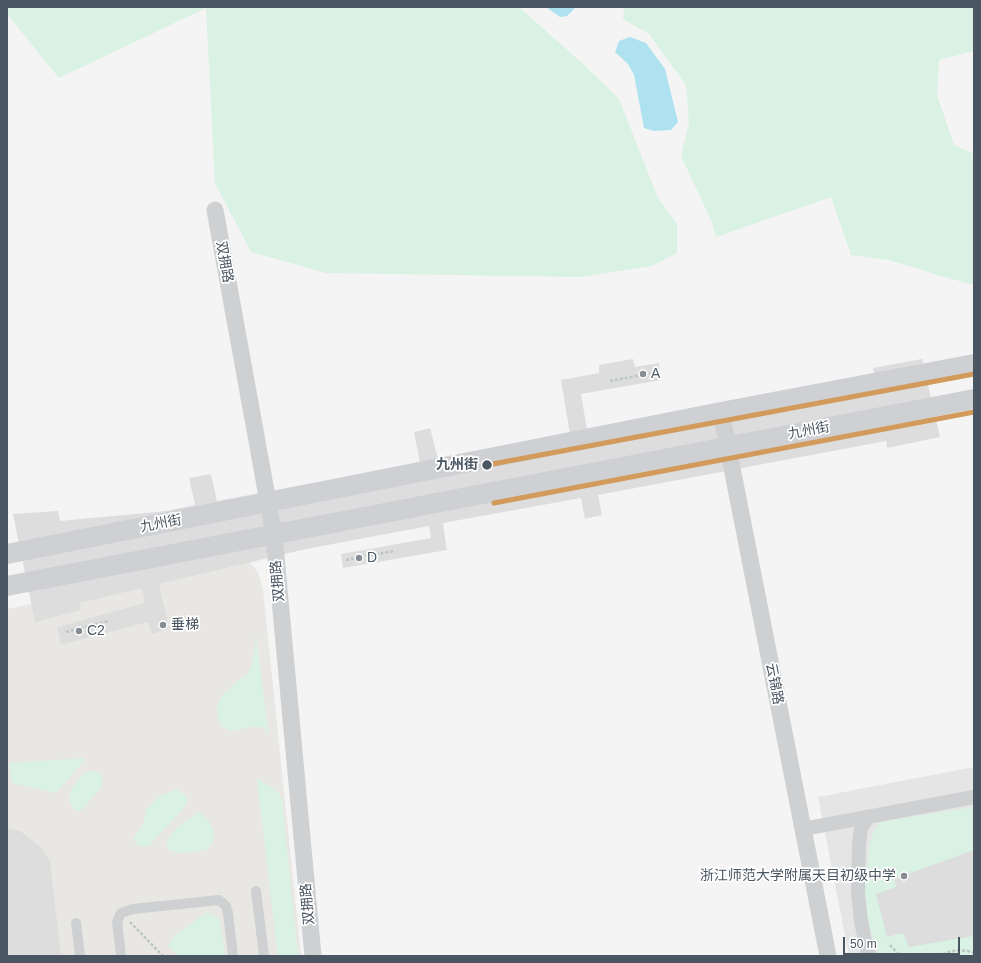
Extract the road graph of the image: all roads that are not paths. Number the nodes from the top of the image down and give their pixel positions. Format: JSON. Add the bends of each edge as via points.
{"nodes":[{"id":1,"x":215,"y":210,"type":"dead end"},
{"id":2,"x":974,"y":364,"type":"edge"},
{"id":3,"x":974,"y":400,"type":"edge"},
{"id":4,"x":721,"y":412,"type":"junction"},
{"id":5,"x":728,"y":447,"type":"junction"},
{"id":6,"x":268,"y":502,"type":"junction"},
{"id":7,"x":274,"y":535,"type":"junction"},
{"id":8,"x":7,"y":554,"type":"edge"},
{"id":9,"x":7,"y":586,"type":"edge"},
{"id":10,"x":974,"y":797,"type":"edge"},
{"id":11,"x":868,"y":817,"type":"junction"},
{"id":12,"x":844,"y":821,"type":"junction"},
{"id":13,"x":803,"y":828,"type":"junction"},
{"id":14,"x":859,"y":845,"type":"junction"},
{"id":15,"x":256,"y":891,"type":"dead end"},
{"id":16,"x":76,"y":923,"type":"dead end"},
{"id":17,"x":80,"y":956,"type":"edge"},
{"id":18,"x":121,"y":956,"type":"edge"},
{"id":19,"x":233,"y":956,"type":"edge"},
{"id":20,"x":264,"y":956,"type":"edge"},
{"id":21,"x":313,"y":956,"type":"edge"},
{"id":22,"x":828,"y":956,"type":"edge"},
{"id":23,"x":870,"y":956,"type":"edge"}],
"edges":[{"from":1,"to":6,"type":"street","name":"双拥路"},
{"from":2,"to":4,"type":"main road","name":"九州街"},
{"from":3,"to":5,"type":"main road","name":"九州街"},
{"from":4,"to":5,"type":"street","name":"云锦路"},
{"from":4,"to":6,"type":"main road","name":"九州街"},
{"from":5,"to":7,"type":"main road","name":"九州街"},
{"from":5,"to":13,"type":"street","name":"云锦路"},
{"from":6,"to":7,"type":"street","name":"双拥路"},
{"from":6,"to":8,"type":"main road","name":"九州街"},
{"from":7,"to":9,"type":"main road","name":"九州街"},
{"from":7,"to":21,"type":"street","name":"双拥路"},
{"from":10,"to":11,"type":"street"},
{"from":11,"to":12,"type":"street"},
{"from":11,"to":14,"type":"street","via":[[861,828]]},
{"from":12,"to":13,"type":"street"},
{"from":12,"to":14,"type":"street","via":[[853,830]]},
{"from":13,"to":22,"type":"street","name":"云锦路"},
{"from":14,"to":23,"type":"street","via":[[858,893],[861,921]]},
{"from":15,"to":20,"type":"street"},
{"from":16,"to":17,"type":"street"},
{"from":18,"to":19,"type":"street","via":[[118,922],[121,913],[133,909],[219,900],[226,906],[228,913]]}]}
